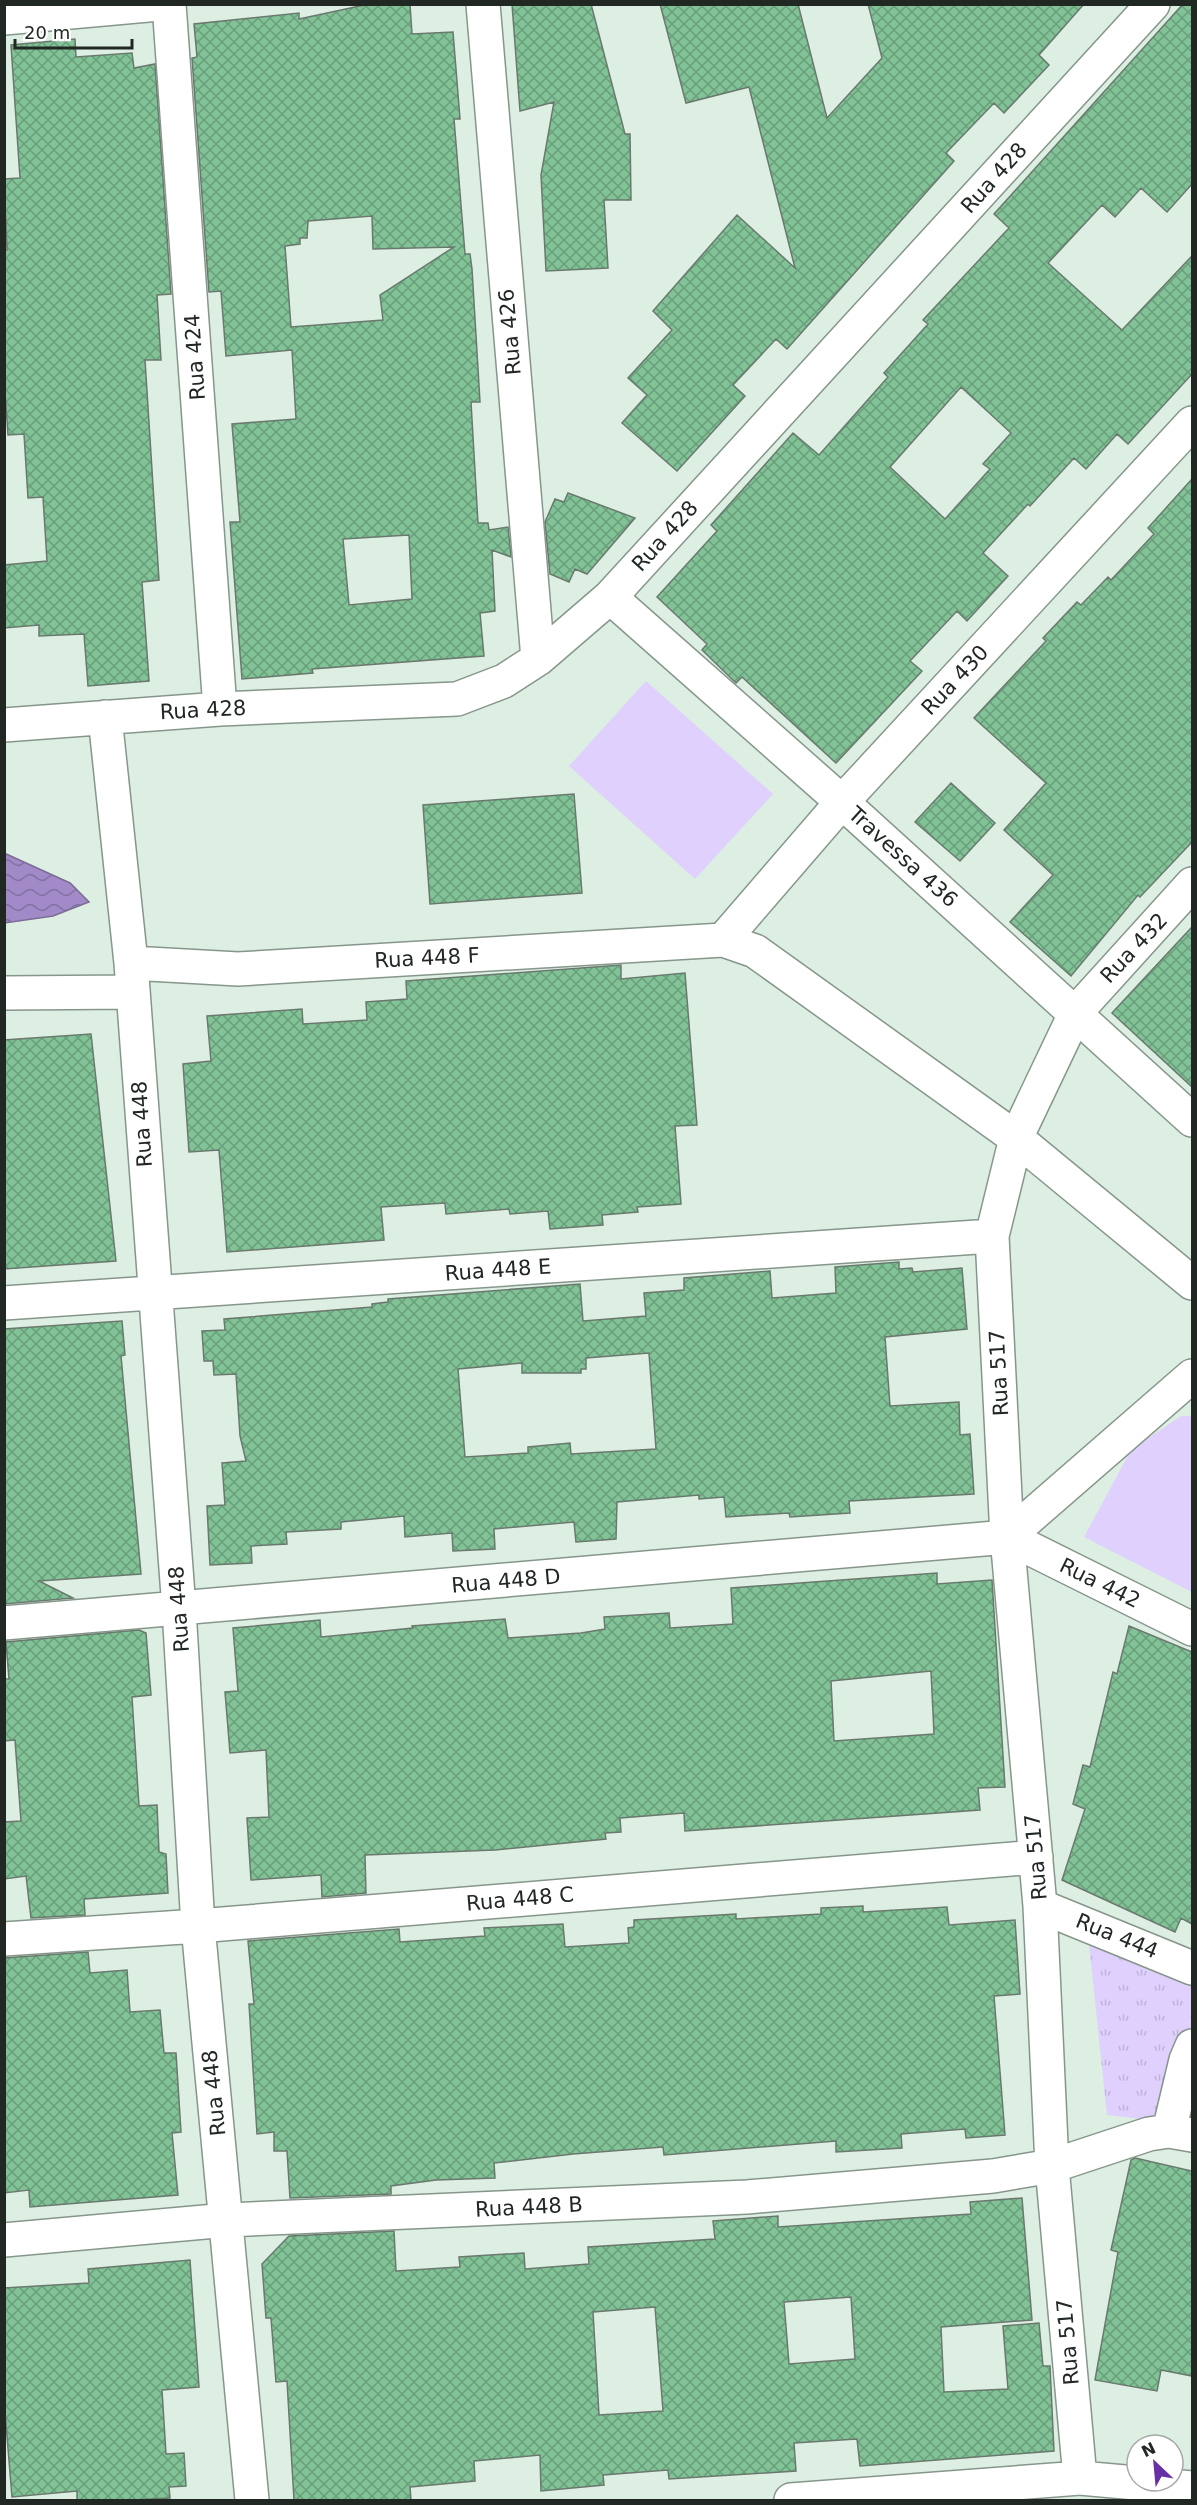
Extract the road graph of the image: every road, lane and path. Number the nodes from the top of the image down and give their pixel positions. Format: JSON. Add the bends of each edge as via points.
{"nodes":[{"id":1,"x":159,"y":4,"type":"edge"},
{"id":2,"x":169,"y":4,"type":"edge"},
{"id":3,"x":483,"y":4,"type":"edge"},
{"id":4,"x":1153,"y":4,"type":"edge"},
{"id":5,"x":4,"y":18,"type":"edge"},
{"id":6,"x":1192,"y":423,"type":"edge"},
{"id":7,"x":610,"y":597,"type":"junction"},
{"id":8,"x":538,"y":659,"type":"junction"},
{"id":9,"x":220,"y":709,"type":"junction"},
{"id":10,"x":105,"y":717,"type":"junction"},
{"id":11,"x":4,"y":725,"type":"edge"},
{"id":12,"x":842,"y":802,"type":"junction"},
{"id":13,"x":1192,"y":884,"type":"edge"},
{"id":14,"x":723,"y":940,"type":"junction"},
{"id":15,"x":132,"y":978,"type":"junction"},
{"id":16,"x":4,"y":993,"type":"edge"},
{"id":17,"x":1076,"y":1012,"type":"junction"},
{"id":18,"x":1192,"y":1120,"type":"edge"},
{"id":19,"x":1016,"y":1138,"type":"junction"},
{"id":20,"x":992,"y":1236,"type":"junction"},
{"id":21,"x":1192,"y":1283,"type":"edge"},
{"id":22,"x":154,"y":1293,"type":"junction"},
{"id":23,"x":4,"y":1303,"type":"edge"},
{"id":24,"x":1192,"y":1376,"type":"edge"},
{"id":25,"x":1007,"y":1537,"type":"junction"},
{"id":26,"x":179,"y":1609,"type":"junction"},
{"id":27,"x":4,"y":1623,"type":"edge"},
{"id":28,"x":1192,"y":1629,"type":"edge"},
{"id":29,"x":1036,"y":1857,"type":"junction"},
{"id":30,"x":1040,"y":1906,"type":"junction"},
{"id":31,"x":198,"y":1926,"type":"junction"},
{"id":32,"x":4,"y":1939,"type":"edge"},
{"id":33,"x":1192,"y":1968,"type":"edge"},
{"id":34,"x":1192,"y":2046,"type":"edge"},
{"id":35,"x":1181,"y":2133,"type":"edge"},
{"id":36,"x":1053,"y":2166,"type":"junction"},
{"id":37,"x":227,"y":2220,"type":"junction"},
{"id":38,"x":4,"y":2240,"type":"edge"},
{"id":39,"x":1080,"y":2478,"type":"junction"},
{"id":40,"x":1192,"y":2488,"type":"edge"},
{"id":41,"x":252,"y":2500,"type":"edge"},
{"id":42,"x":791,"y":2500,"type":"edge"}],
"edges":[{"from":1,"to":5,"type":"street"},
{"from":2,"to":9,"type":"street","name":"Rua 424"},
{"from":3,"to":8,"type":"street","name":"Rua 426"},
{"from":4,"to":7,"type":"street","name":"Rua 428"},
{"from":6,"to":12,"type":"street","name":"Rua 430"},
{"from":7,"to":8,"type":"street","name":"Rua 428"},
{"from":7,"to":12,"type":"street","name":"Travessa 436"},
{"from":8,"to":9,"type":"street","name":"Rua 428","via":[[504,681],[457,699]]},
{"from":9,"to":10,"type":"street","name":"Rua 428"},
{"from":10,"to":11,"type":"street","name":"Rua 428"},
{"from":10,"to":15,"type":"street","name":"Rua 448"},
{"from":12,"to":14,"type":"street","name":"Rua 430"},
{"from":12,"to":17,"type":"street","name":"Travessa 436"},
{"from":13,"to":17,"type":"street","name":"Rua 432"},
{"from":14,"to":15,"type":"street","name":"Rua 448 F"},
{"from":14,"to":19,"type":"street","via":[[755,951]]},
{"from":15,"to":16,"type":"street","name":"Rua 448 F"},
{"from":15,"to":22,"type":"street","name":"Rua 448"},
{"from":17,"to":18,"type":"street","name":"Travessa 436"},
{"from":17,"to":19,"type":"street","name":"Rua 432"},
{"from":19,"to":20,"type":"street","name":"Rua 517"},
{"from":19,"to":21,"type":"street"},
{"from":20,"to":22,"type":"street","name":"Rua 448 E"},
{"from":20,"to":25,"type":"street","name":"Rua 517"},
{"from":22,"to":23,"type":"street","name":"Rua 448 E"},
{"from":22,"to":26,"type":"street","name":"Rua 448"},
{"from":24,"to":25,"type":"street"},
{"from":25,"to":26,"type":"street","name":"Rua 448 D"},
{"from":25,"to":28,"type":"street","name":"Rua 442"},
{"from":25,"to":29,"type":"street","name":"Rua 517"},
{"from":26,"to":27,"type":"street","name":"Rua 448 D"},
{"from":26,"to":31,"type":"street","name":"Rua 448"},
{"from":29,"to":30,"type":"street","name":"Rua 517"},
{"from":29,"to":31,"type":"street","name":"Rua 448 C"},
{"from":30,"to":33,"type":"street","name":"Rua 444"},
{"from":30,"to":36,"type":"street","name":"Rua 517"},
{"from":31,"to":32,"type":"street","name":"Rua 448 C"},
{"from":31,"to":37,"type":"street","name":"Rua 448"},
{"from":34,"to":35,"type":"street","via":[[1186,2060]]},
{"from":35,"to":36,"type":"street","via":[[1149,2134]]},
{"from":36,"to":37,"type":"street","name":"Rua 448 B","via":[[993,2176],[747,2197]]},
{"from":36,"to":39,"type":"street","name":"Rua 517"},
{"from":37,"to":38,"type":"street","name":"Rua 448 B"},
{"from":37,"to":41,"type":"street","name":"Rua 448"},
{"from":39,"to":40,"type":"street"},
{"from":39,"to":42,"type":"street"}]}
